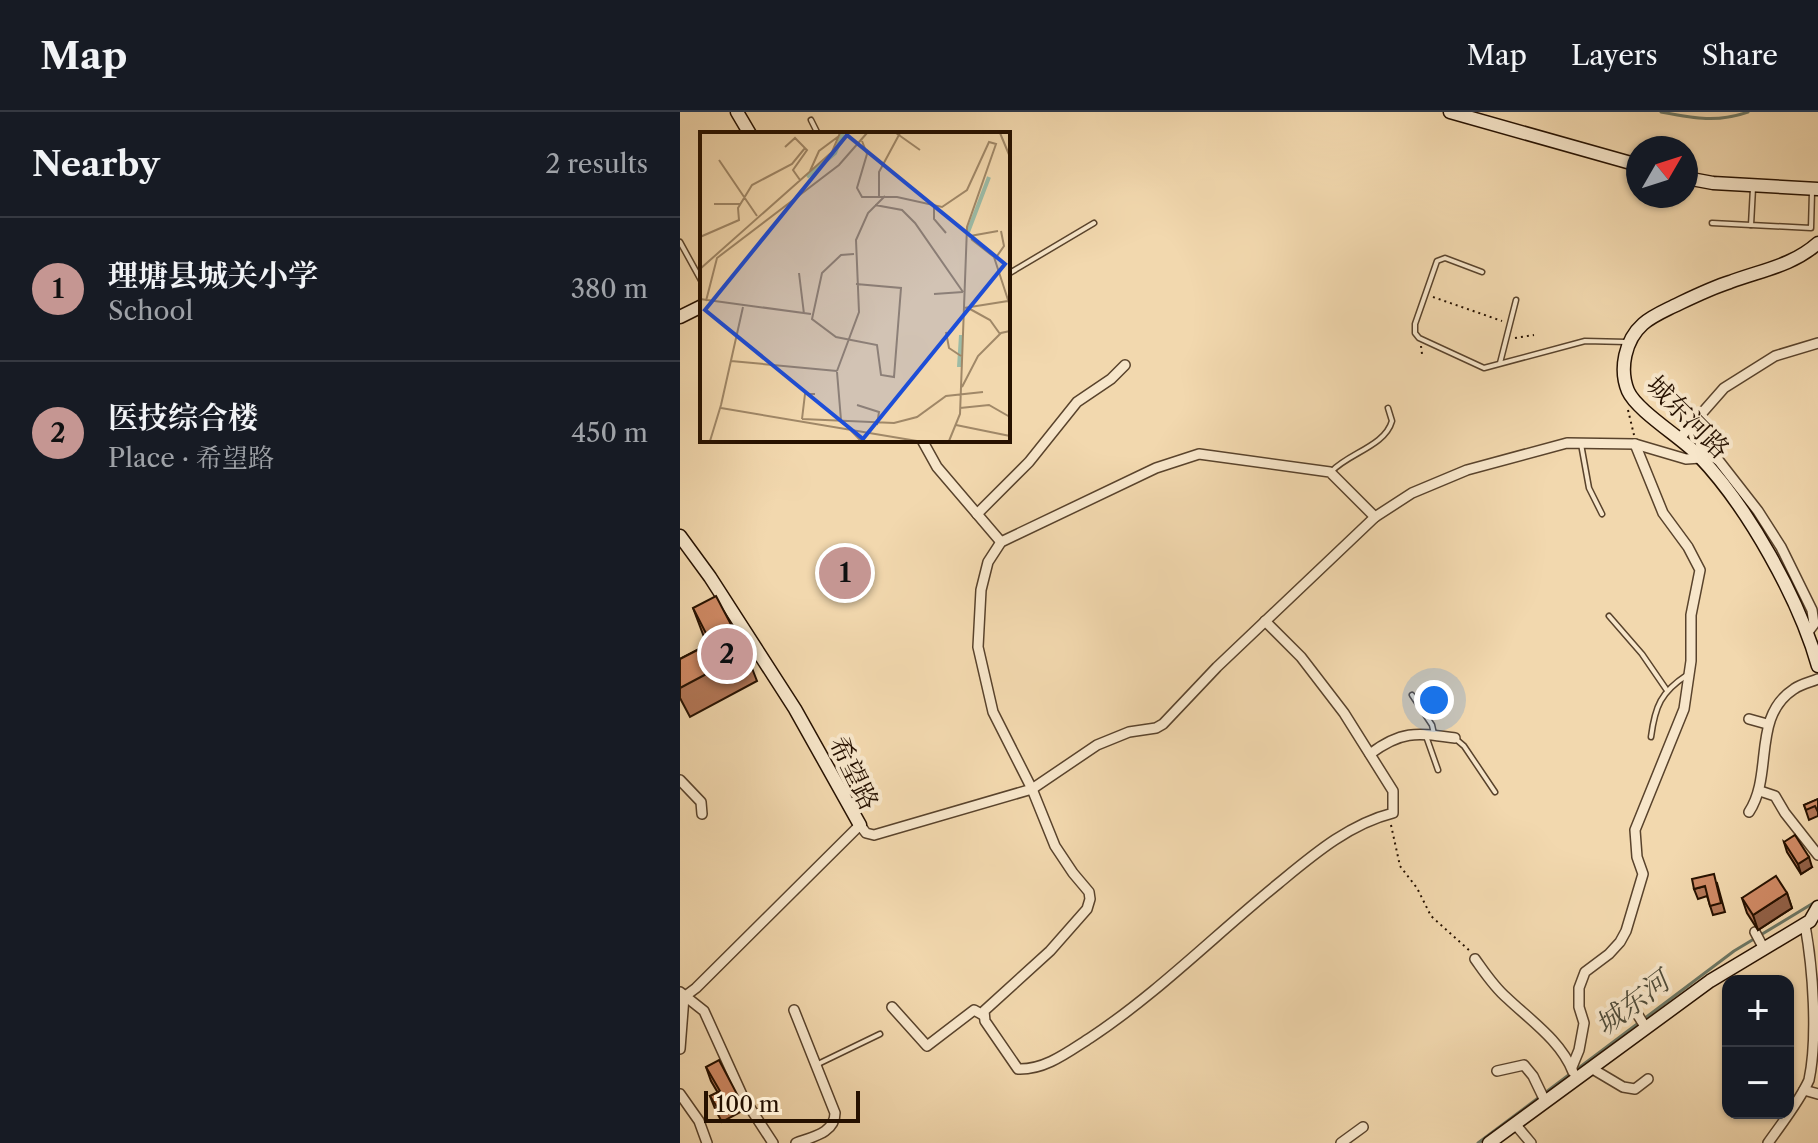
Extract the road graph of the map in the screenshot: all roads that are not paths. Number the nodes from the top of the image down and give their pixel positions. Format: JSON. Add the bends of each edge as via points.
{"nodes":[{"id":1,"x":737,"y":112,"type":"edge"},
{"id":2,"x":1450,"y":112,"type":"edge"},
{"id":3,"x":811,"y":120,"type":"dead end"},
{"id":4,"x":749,"y":132,"type":"edge"},
{"id":5,"x":817,"y":132,"type":"edge"},
{"id":6,"x":1626,"y":162,"type":"edge"},
{"id":7,"x":1698,"y":179,"type":"edge"},
{"id":8,"x":1753,"y":186,"type":"junction"},
{"id":9,"x":1815,"y":189,"type":"edge"},
{"id":10,"x":1094,"y":223,"type":"dead end"},
{"id":11,"x":1712,"y":223,"type":"dead end"},
{"id":12,"x":1751,"y":225,"type":"junction"},
{"id":13,"x":680,"y":242,"type":"edge"},
{"id":14,"x":1818,"y":243,"type":"edge"},
{"id":15,"x":1482,"y":272,"type":"dead end"},
{"id":16,"x":1010,"y":273,"type":"edge"},
{"id":17,"x":700,"y":278,"type":"edge"},
{"id":18,"x":1516,"y":300,"type":"dead end"},
{"id":19,"x":700,"y":307,"type":"edge"},
{"id":20,"x":680,"y":317,"type":"edge"},
{"id":21,"x":1629,"y":343,"type":"junction"},
{"id":22,"x":1818,"y":343,"type":"edge"},
{"id":23,"x":1500,"y":364,"type":"junction"},
{"id":24,"x":1125,"y":365,"type":"dead end"},
{"id":25,"x":1388,"y":408,"type":"dead end"},
{"id":26,"x":1680,"y":438,"type":"junction"},
{"id":27,"x":923,"y":442,"type":"edge"},
{"id":28,"x":1580,"y":442,"type":"junction"},
{"id":29,"x":1635,"y":444,"type":"junction"},
{"id":30,"x":1697,"y":454,"type":"junction"},
{"id":31,"x":1331,"y":473,"type":"junction"},
{"id":32,"x":977,"y":514,"type":"junction"},
{"id":33,"x":1602,"y":514,"type":"dead end"},
{"id":34,"x":1375,"y":517,"type":"junction"},
{"id":35,"x":680,"y":536,"type":"edge"},
{"id":36,"x":1001,"y":542,"type":"junction"},
{"id":37,"x":1609,"y":616,"type":"dead end"},
{"id":38,"x":1265,"y":621,"type":"junction"},
{"id":39,"x":1818,"y":666,"type":"edge"},
{"id":40,"x":1689,"y":673,"type":"junction"},
{"id":41,"x":1818,"y":679,"type":"edge"},
{"id":42,"x":1666,"y":689,"type":"junction"},
{"id":43,"x":1412,"y":695,"type":"dead end"},
{"id":44,"x":1749,"y":719,"type":"dead end"},
{"id":45,"x":1767,"y":724,"type":"junction"},
{"id":46,"x":1430,"y":734,"type":"junction"},
{"id":47,"x":1651,"y":737,"type":"dead end"},
{"id":48,"x":1460,"y":738,"type":"joint"},
{"id":49,"x":1370,"y":754,"type":"junction"},
{"id":50,"x":1438,"y":770,"type":"dead end"},
{"id":51,"x":680,"y":780,"type":"edge"},
{"id":52,"x":1032,"y":789,"type":"junction"},
{"id":53,"x":1760,"y":791,"type":"junction"},
{"id":54,"x":1495,"y":792,"type":"dead end"},
{"id":55,"x":1749,"y":812,"type":"dead end"},
{"id":56,"x":702,"y":814,"type":"dead end"},
{"id":57,"x":860,"y":825,"type":"junction"},
{"id":58,"x":1818,"y":855,"type":"edge"},
{"id":59,"x":1814,"y":917,"type":"edge"},
{"id":60,"x":1475,"y":959,"type":"road end"},
{"id":61,"x":682,"y":994,"type":"edge"},
{"id":62,"x":892,"y":1007,"type":"dead end"},
{"id":63,"x":794,"y":1010,"type":"dead end"},
{"id":64,"x":1636,"y":1012,"type":"dead end"},
{"id":65,"x":983,"y":1015,"type":"junction"},
{"id":66,"x":1646,"y":1028,"type":"junction"},
{"id":67,"x":880,"y":1034,"type":"dead end"},
{"id":68,"x":680,"y":1049,"type":"edge"},
{"id":69,"x":816,"y":1065,"type":"junction"},
{"id":70,"x":1591,"y":1068,"type":"junction"},
{"id":71,"x":1497,"y":1071,"type":"dead end"},
{"id":72,"x":1574,"y":1073,"type":"junction"},
{"id":73,"x":1648,"y":1079,"type":"dead end"},
{"id":74,"x":1804,"y":1090,"type":"junction"},
{"id":75,"x":680,"y":1094,"type":"edge"},
{"id":76,"x":1818,"y":1094,"type":"edge"},
{"id":77,"x":1543,"y":1095,"type":"junction"},
{"id":78,"x":1515,"y":1124,"type":"junction"},
{"id":79,"x":1363,"y":1127,"type":"dead end"},
{"id":80,"x":707,"y":1143,"type":"edge"},
{"id":81,"x":773,"y":1143,"type":"edge"},
{"id":82,"x":796,"y":1143,"type":"edge"},
{"id":83,"x":1341,"y":1143,"type":"edge"},
{"id":84,"x":1489,"y":1143,"type":"edge"},
{"id":85,"x":1531,"y":1143,"type":"edge"},
{"id":86,"x":1768,"y":1143,"type":"edge"}],
"edges":[{"from":1,"to":4,"type":"street"},
{"from":2,"to":6,"type":"street"},
{"from":3,"to":5,"type":"lane"},
{"from":7,"to":8,"type":"street"},
{"from":8,"to":9,"type":"street"},
{"from":8,"to":12,"type":"lane"},
{"from":9,"to":12,"type":"lane","via":[[1811,228]]},
{"from":10,"to":16,"type":"lane"},
{"from":11,"to":12,"type":"lane"},
{"from":13,"to":17,"type":"lane"},
{"from":14,"to":21,"type":"street","via":[[1790,262],[1665,311],[1641,326]]},
{"from":15,"to":23,"type":"lane","via":[[1440,259],[1433,267],[1415,333],[1478,367]]},
{"from":18,"to":23,"type":"lane"},
{"from":19,"to":20,"type":"street"},
{"from":21,"to":23,"type":"lane","via":[[1585,341]]},
{"from":21,"to":26,"type":"street","name":"城东河路","via":[[1628,390],[1639,406]]},
{"from":22,"to":26,"type":"street","via":[[1775,356],[1724,388]]},
{"from":24,"to":32,"type":"street","via":[[1077,402],[1029,462]]},
{"from":25,"to":31,"type":"lane","via":[[1392,421],[1385,435]]},
{"from":26,"to":30,"type":"street","name":"城东河路"},
{"from":27,"to":32,"type":"street"},
{"from":28,"to":29,"type":"street"},
{"from":28,"to":33,"type":"lane","via":[[1589,488]]},
{"from":28,"to":34,"type":"street","via":[[1467,470],[1412,493]]},
{"from":29,"to":30,"type":"street","via":[[1686,459]]},
{"from":29,"to":40,"type":"street","via":[[1663,513],[1700,570],[1692,606]]},
{"from":30,"to":39,"type":"street","name":"城东河路","via":[[1761,542],[1808,632]]},
{"from":31,"to":34,"type":"street"},
{"from":31,"to":36,"type":"street","via":[[1199,454],[1156,468]]},
{"from":32,"to":36,"type":"street"},
{"from":34,"to":38,"type":"street"},
{"from":35,"to":57,"type":"street","name":"希望路","via":[[795,709]]},
{"from":36,"to":52,"type":"street","via":[[988,562],[981,590],[978,647],[993,712]]},
{"from":37,"to":42,"type":"lane"},
{"from":38,"to":49,"type":"street","via":[[1317,676]]},
{"from":38,"to":52,"type":"street","via":[[1163,724],[1097,745]]},
{"from":40,"to":42,"type":"lane"},
{"from":40,"to":72,"type":"street","via":[[1684,709],[1635,830],[1643,874],[1626,931],[1609,954],[1585,972],[1579,988],[1584,1023]]},
{"from":41,"to":45,"type":"street","via":[[1794,689]]},
{"from":42,"to":47,"type":"lane"},
{"from":43,"to":46,"type":"lane","via":[[1432,725]]},
{"from":44,"to":45,"type":"street"},
{"from":45,"to":53,"type":"street"},
{"from":46,"to":48,"type":"street"},
{"from":46,"to":49,"type":"street","via":[[1402,735]]},
{"from":46,"to":50,"type":"lane"},
{"from":48,"to":54,"type":"lane"},
{"from":49,"to":65,"type":"street","via":[[1393,791],[1393,813],[1332,842],[1098,1033],[1050,1062],[1031,1069],[1014,1067]]},
{"from":51,"to":56,"type":"street","via":[[701,802]]},
{"from":52,"to":57,"type":"street","via":[[874,835]]},
{"from":52,"to":65,"type":"street","via":[[1062,860],[1089,892],[1090,904]]},
{"from":53,"to":55,"type":"street"},
{"from":53,"to":58,"type":"street","via":[[1775,796]]},
{"from":57,"to":61,"type":"street","name":"希望路","via":[[696,988]]},
{"from":59,"to":66,"type":"street","via":[[1759,940]]},
{"from":59,"to":74,"type":"street","via":[[1818,1014],[1813,1066]]},
{"from":60,"to":72,"type":"street"},
{"from":61,"to":68,"type":"street"},
{"from":61,"to":81,"type":"street","via":[[704,1011],[743,1097]]},
{"from":62,"to":65,"type":"street","via":[[927,1046],[974,1010]]},
{"from":63,"to":69,"type":"street"},
{"from":64,"to":66,"type":"street"},
{"from":66,"to":70,"type":"street"},
{"from":67,"to":69,"type":"lane"},
{"from":69,"to":82,"type":"street","via":[[835,1119],[826,1131]]},
{"from":70,"to":72,"type":"street"},
{"from":70,"to":73,"type":"street","via":[[1623,1087],[1635,1089]]},
{"from":71,"to":77,"type":"street","via":[[1524,1065]]},
{"from":72,"to":77,"type":"street"},
{"from":74,"to":76,"type":"street"},
{"from":74,"to":86,"type":"street"},
{"from":75,"to":80,"type":"street"},
{"from":77,"to":78,"type":"street"},
{"from":78,"to":84,"type":"street"},
{"from":78,"to":85,"type":"street"},
{"from":79,"to":83,"type":"street"}]}
